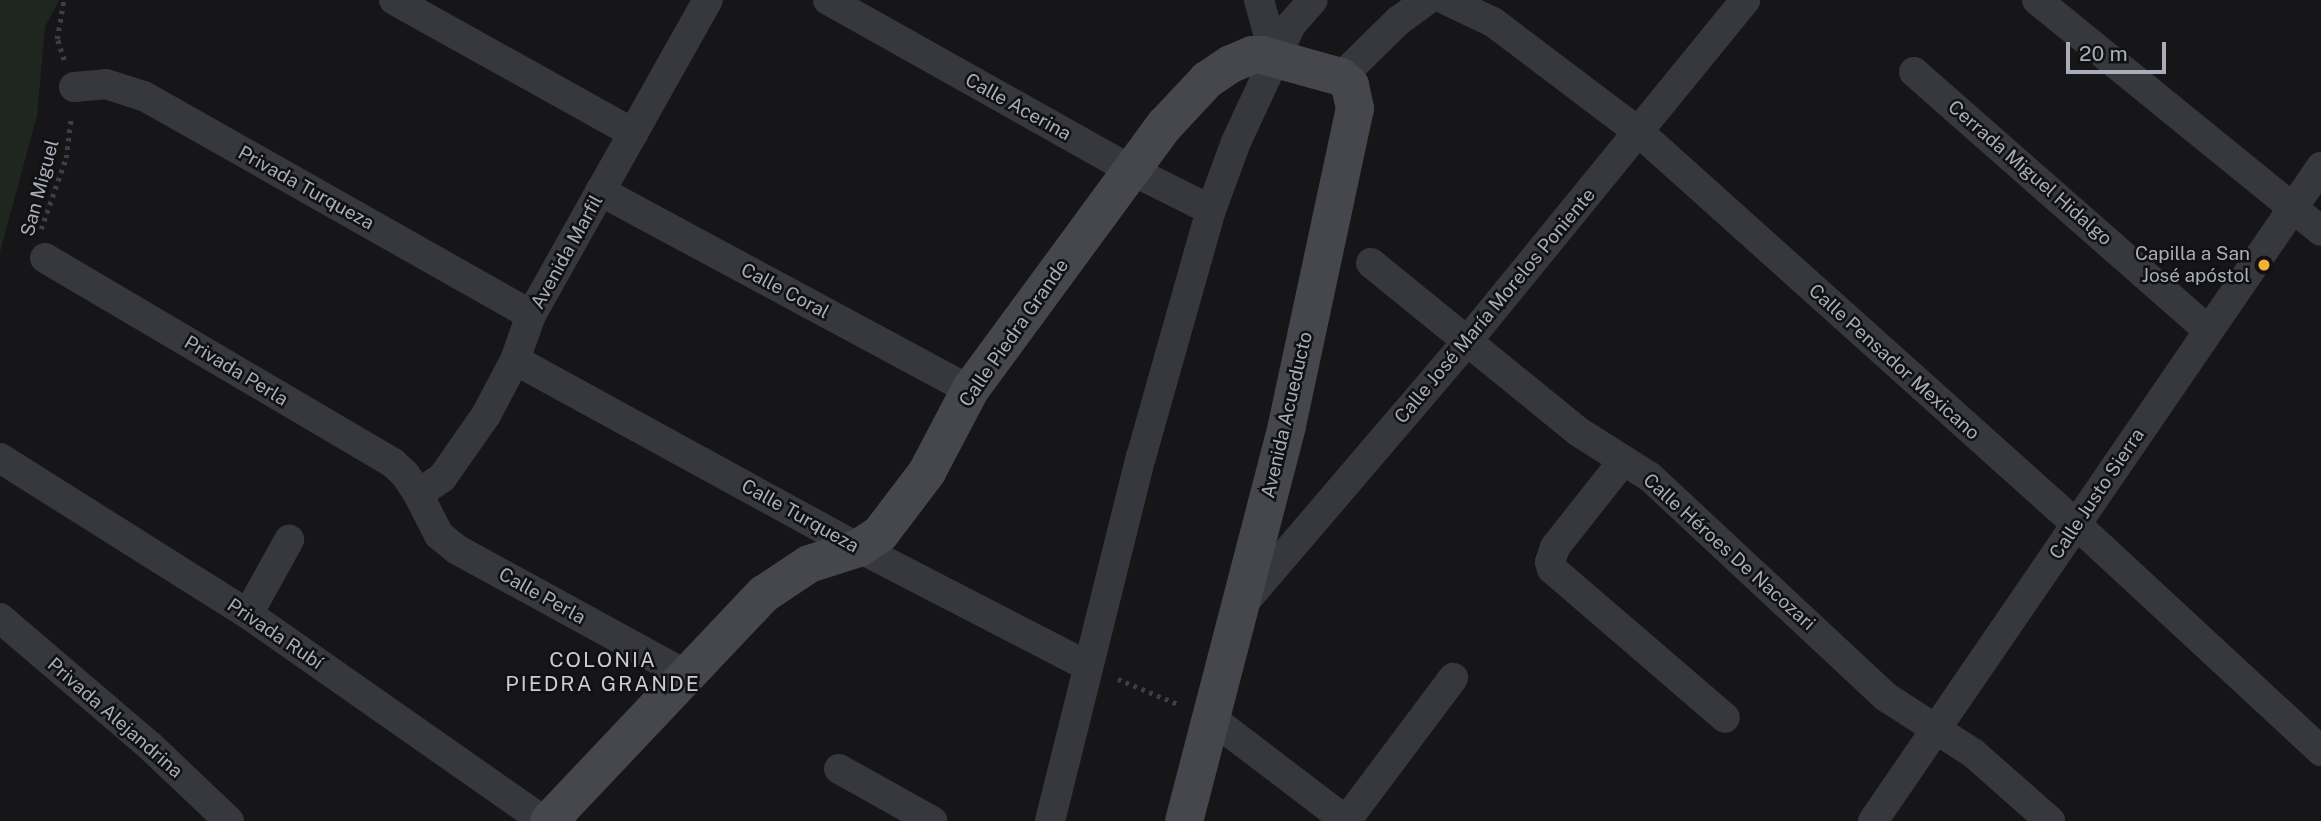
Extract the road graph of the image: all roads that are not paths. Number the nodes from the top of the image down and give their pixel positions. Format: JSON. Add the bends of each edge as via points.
{"nodes":[{"id":1,"x":394,"y":0,"type":"edge"},
{"id":2,"x":708,"y":0,"type":"edge"},
{"id":3,"x":828,"y":0,"type":"edge"},
{"id":4,"x":1259,"y":0,"type":"edge"},
{"id":5,"x":1427,"y":0,"type":"edge"},
{"id":6,"x":1446,"y":0,"type":"edge"},
{"id":7,"x":1745,"y":0,"type":"edge"},
{"id":8,"x":2037,"y":0,"type":"edge"},
{"id":9,"x":1312,"y":1,"type":"edge"},
{"id":10,"x":1275,"y":58,"type":"junction"},
{"id":11,"x":1914,"y":72,"type":"dead end"},
{"id":12,"x":1341,"y":77,"type":"junction"},
{"id":13,"x":70,"y":84,"type":"road end"},
{"id":14,"x":633,"y":133,"type":"junction"},
{"id":15,"x":1640,"y":133,"type":"junction"},
{"id":16,"x":2321,"y":167,"type":"edge"},
{"id":17,"x":1131,"y":170,"type":"junction"},
{"id":18,"x":600,"y":191,"type":"junction"},
{"id":19,"x":2294,"y":207,"type":"junction"},
{"id":20,"x":1211,"y":210,"type":"junction"},
{"id":21,"x":2321,"y":231,"type":"edge"},
{"id":22,"x":45,"y":258,"type":"road end"},
{"id":23,"x":1371,"y":262,"type":"dead end"},
{"id":24,"x":531,"y":315,"type":"junction"},
{"id":25,"x":2208,"y":330,"type":"junction"},
{"id":26,"x":1469,"y":339,"type":"junction"},
{"id":27,"x":515,"y":360,"type":"junction"},
{"id":28,"x":970,"y":390,"type":"junction"},
{"id":29,"x":0,"y":457,"type":"edge"},
{"id":30,"x":1623,"y":461,"type":"junction"},
{"id":31,"x":418,"y":494,"type":"junction"},
{"id":32,"x":2077,"y":526,"type":"junction"},
{"id":33,"x":289,"y":540,"type":"dead end"},
{"id":34,"x":859,"y":548,"type":"junction"},
{"id":35,"x":1239,"y":608,"type":"junction"},
{"id":36,"x":248,"y":614,"type":"junction"},
{"id":37,"x":0,"y":618,"type":"edge"},
{"id":38,"x":1088,"y":666,"type":"junction"},
{"id":39,"x":688,"y":676,"type":"junction"},
{"id":40,"x":1453,"y":678,"type":"dead end"},
{"id":41,"x":1211,"y":718,"type":"junction"},
{"id":42,"x":1725,"y":718,"type":"dead end"},
{"id":43,"x":1935,"y":728,"type":"junction"},
{"id":44,"x":2321,"y":751,"type":"edge"},
{"id":45,"x":839,"y":769,"type":"dead end"},
{"id":46,"x":229,"y":821,"type":"edge"},
{"id":47,"x":546,"y":821,"type":"edge"},
{"id":48,"x":932,"y":821,"type":"edge"},
{"id":49,"x":1050,"y":821,"type":"edge"},
{"id":50,"x":1184,"y":821,"type":"edge"},
{"id":51,"x":1346,"y":821,"type":"edge"},
{"id":52,"x":1873,"y":821,"type":"edge"},
{"id":53,"x":2050,"y":821,"type":"edge"}],
"edges":[{"from":1,"to":14,"type":"street"},
{"from":2,"to":14,"type":"street","name":"Avenida Marfil"},
{"from":3,"to":17,"type":"street","name":"Calle Acerina"},
{"from":4,"to":10,"type":"street"},
{"from":5,"to":12,"type":"street","via":[[1398,20]]},
{"from":6,"to":15,"type":"street","name":"Calle Pensador Mexicano","via":[[1493,22]]},
{"from":7,"to":15,"type":"street","name":"Calle José María Morelos Poniente"},
{"from":8,"to":19,"type":"street"},
{"from":9,"to":10,"type":"street","via":[[1291,25]]},
{"from":10,"to":12,"type":"street"},
{"from":10,"to":17,"type":"street","name":"Calle Piedra Grande","via":[[1252,55],[1208,80]]},
{"from":10,"to":20,"type":"street"},
{"from":11,"to":25,"type":"street","name":"Cerrada Miguel Hidalgo"},
{"from":12,"to":35,"type":"street","name":"Avenida Acueducto","via":[[1352,93],[1353,125],[1287,426]]},
{"from":13,"to":24,"type":"street","name":"Privada Turqueza","via":[[106,84],[144,96]]},
{"from":14,"to":18,"type":"street","name":"Avenida Marfil"},
{"from":15,"to":26,"type":"street","name":"Calle José María Morelos Poniente"},
{"from":15,"to":32,"type":"street","name":"Calle Pensador Mexicano"},
{"from":16,"to":19,"type":"street","name":"Calle Justo Sierra"},
{"from":17,"to":20,"type":"street","name":"Calle Acerina"},
{"from":17,"to":28,"type":"street","name":"Calle Piedra Grande"},
{"from":18,"to":24,"type":"street","name":"Avenida Marfil"},
{"from":18,"to":28,"type":"street","name":"Calle Coral"},
{"from":19,"to":21,"type":"street"},
{"from":19,"to":25,"type":"street","name":"Calle Justo Sierra"},
{"from":20,"to":38,"type":"street"},
{"from":22,"to":31,"type":"street","name":"Privada Perla","via":[[393,463]]},
{"from":23,"to":26,"type":"street","name":"Calle Héroes De Nacozari"},
{"from":24,"to":27,"type":"street","name":"Avenida Marfil"},
{"from":25,"to":32,"type":"street","name":"Calle Justo Sierra"},
{"from":26,"to":30,"type":"street","name":"Calle Héroes De Nacozari","via":[[1579,432]]},
{"from":26,"to":35,"type":"street","name":"Calle José María Morelos Poniente"},
{"from":27,"to":31,"type":"street","name":"Avenida Marfil","via":[[456,460],[442,478]]},
{"from":27,"to":34,"type":"street","name":"Calle Turqueza"},
{"from":28,"to":34,"type":"street","name":"Calle Piedra Grande","via":[[915,490],[880,534]]},
{"from":29,"to":36,"type":"street","name":"Privada Rubí"},
{"from":30,"to":42,"type":"street","via":[[1555,547],[1552,569]]},
{"from":30,"to":43,"type":"street","name":"Calle Héroes De Nacozari","via":[[1650,477],[1886,697]]},
{"from":31,"to":39,"type":"street","name":"Calle Perla","via":[[439,535],[456,549]]},
{"from":32,"to":43,"type":"street","name":"Calle Justo Sierra"},
{"from":32,"to":44,"type":"street","name":"Calle Pensador Mexicano"},
{"from":33,"to":36,"type":"street"},
{"from":34,"to":38,"type":"street","name":"Calle Turqueza"},
{"from":34,"to":39,"type":"street","name":"Calle Piedra Grande","via":[[791,573],[764,594]]},
{"from":35,"to":41,"type":"street","name":"Avenida Acueducto"},
{"from":36,"to":47,"type":"street","name":"Privada Rubí"},
{"from":37,"to":46,"type":"street","name":"Privada Alejandrina","via":[[150,746]]},
{"from":38,"to":49,"type":"street"},
{"from":39,"to":47,"type":"street","name":"Calle Piedra Grande"},
{"from":40,"to":51,"type":"street"},
{"from":41,"to":50,"type":"street","name":"Avenida Acueducto"},
{"from":41,"to":51,"type":"street"},
{"from":43,"to":52,"type":"street","name":"Calle Justo Sierra"},
{"from":43,"to":53,"type":"street","name":"Calle Héroes De Nacozari","via":[[1973,753]]},
{"from":45,"to":48,"type":"street"}]}
